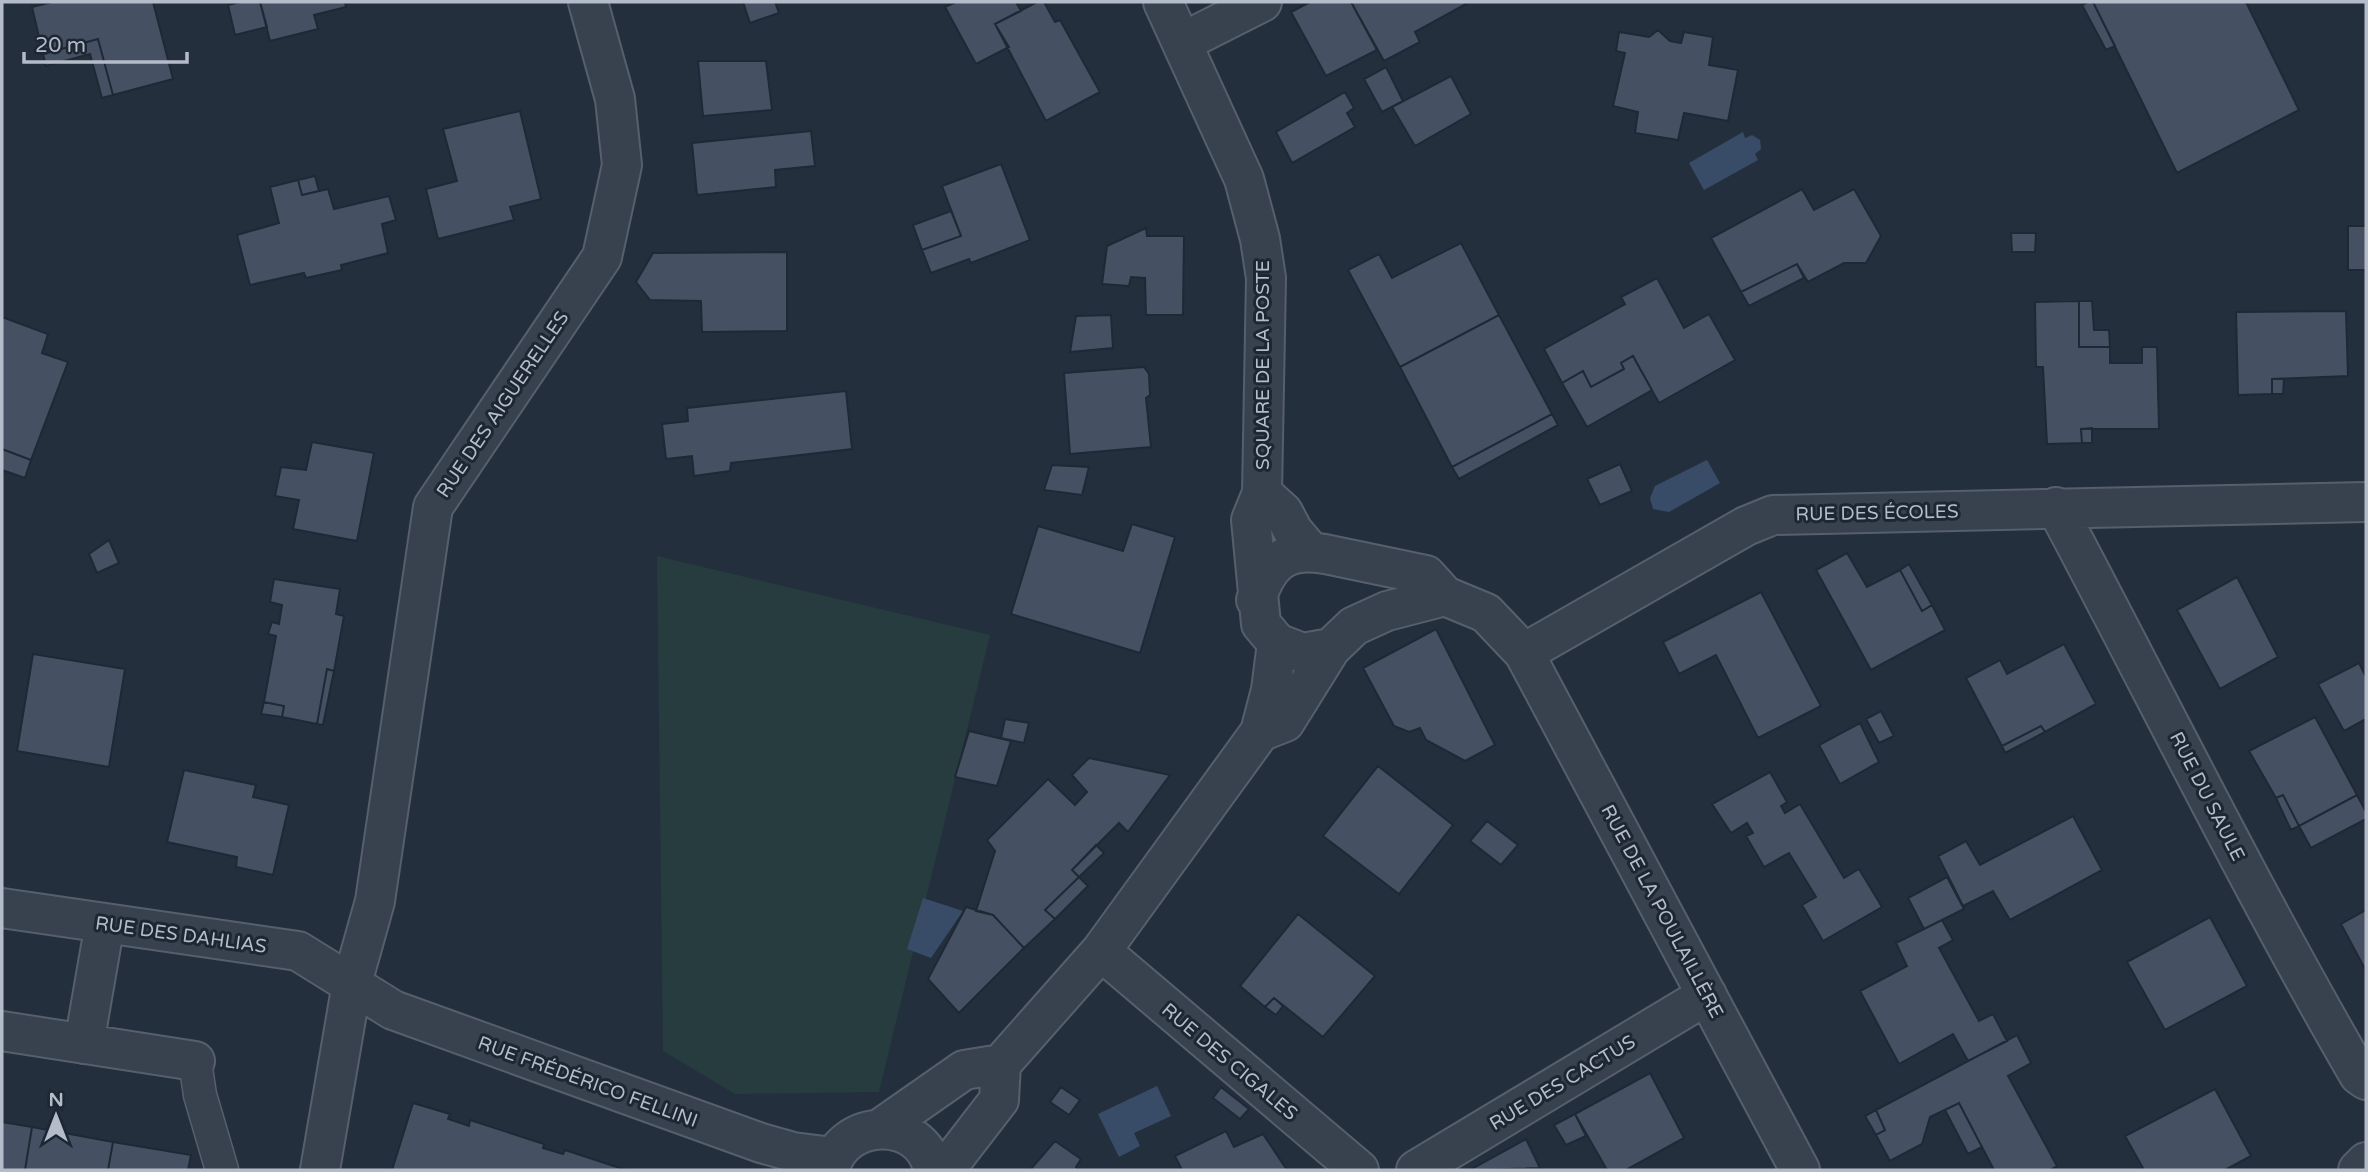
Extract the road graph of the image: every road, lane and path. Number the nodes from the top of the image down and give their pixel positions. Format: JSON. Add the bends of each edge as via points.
{"nodes":[{"id":1,"x":588,"y":2,"type":"edge"},
{"id":2,"x":1163,"y":2,"type":"edge"},
{"id":3,"x":1262,"y":2,"type":"edge"},
{"id":4,"x":1183,"y":42,"type":"junction"},
{"id":5,"x":1262,"y":493,"type":"junction"},
{"id":6,"x":2366,"y":502,"type":"edge"},
{"id":7,"x":2056,"y":508,"type":"junction"},
{"id":8,"x":1318,"y":552,"type":"junction"},
{"id":9,"x":1445,"y":596,"type":"junction"},
{"id":10,"x":1256,"y":600,"type":"junction"},
{"id":11,"x":1342,"y":637,"type":"junction"},
{"id":12,"x":1277,"y":643,"type":"junction"},
{"id":13,"x":1524,"y":653,"type":"junction"},
{"id":14,"x":1260,"y":733,"type":"junction"},
{"id":15,"x":2,"y":908,"type":"edge"},
{"id":16,"x":105,"y":923,"type":"junction"},
{"id":17,"x":1101,"y":951,"type":"junction"},
{"id":18,"x":352,"y":983,"type":"junction"},
{"id":19,"x":1707,"y":995,"type":"junction"},
{"id":20,"x":2,"y":1031,"type":"edge"},
{"id":21,"x":84,"y":1044,"type":"junction"},
{"id":22,"x":195,"y":1061,"type":"joint"},
{"id":23,"x":1001,"y":1064,"type":"junction"},
{"id":24,"x":2366,"y":1080,"type":"edge"},
{"id":25,"x":880,"y":1128,"type":"junction"},
{"id":26,"x":2366,"y":1162,"type":"edge"},
{"id":27,"x":831,"y":1164,"type":"edge"},
{"id":28,"x":222,"y":1170,"type":"edge"},
{"id":29,"x":320,"y":1170,"type":"edge"},
{"id":30,"x":933,"y":1170,"type":"edge"},
{"id":31,"x":945,"y":1170,"type":"edge"},
{"id":32,"x":1359,"y":1170,"type":"edge"},
{"id":33,"x":1416,"y":1170,"type":"edge"},
{"id":34,"x":1800,"y":1170,"type":"edge"},
{"id":35,"x":2358,"y":1170,"type":"edge"}],
"edges":[{"from":1,"to":18,"type":"street","name":"RUE DES AIGUERELLES","via":[[615,99],[622,165],[602,257],[433,507],[375,901]]},
{"from":2,"to":4,"type":"street","name":"SQUARE DE LA POSTE"},
{"from":3,"to":4,"type":"street"},
{"from":4,"to":5,"type":"street","name":"SQUARE DE LA POSTE","via":[[1244,178],[1260,239],[1266,278]]},
{"from":5,"to":8,"type":"street","name":"SQUARE DE LA POSTE","via":[[1283,512],[1293,531]]},
{"from":5,"to":10,"type":"street","name":"SQUARE DE LA POSTE","via":[[1251,520]]},
{"from":6,"to":7,"type":"street","name":"RUE DES ÉCOLES"},
{"from":7,"to":13,"type":"street","name":"RUE DES ÉCOLES","via":[[1773,515]]},
{"from":7,"to":24,"type":"street","name":"RUE DU SAULE","via":[[2281,941]]},
{"from":8,"to":9,"type":"street","via":[[1426,575]]},
{"from":8,"to":10,"type":"street","via":[[1284,556],[1264,574]]},
{"from":8,"to":11,"type":"street","name":"SQUARE DE LA POSTE","via":[[1344,565],[1356,583],[1360,605]]},
{"from":9,"to":11,"type":"street","via":[[1387,611]]},
{"from":9,"to":13,"type":"street","via":[[1486,613]]},
{"from":10,"to":12,"type":"street","name":"SQUARE DE LA POSTE","via":[[1261,624]]},
{"from":11,"to":12,"type":"street","via":[[1303,653]]},
{"from":11,"to":14,"type":"street","name":"SQUARE DE LA POSTE","via":[[1285,722]]},
{"from":12,"to":14,"type":"street","name":"SQUARE DE LA POSTE"},
{"from":13,"to":19,"type":"street","name":"RUE DE LA POULAILLÈRE"},
{"from":14,"to":17,"type":"street","name":"SQUARE DE LA POSTE"},
{"from":15,"to":16,"type":"street","name":"RUE DES DAHLIAS"},
{"from":16,"to":18,"type":"street","name":"RUE DES DAHLIAS","via":[[299,951]]},
{"from":16,"to":21,"type":"street"},
{"from":17,"to":23,"type":"street","name":"SQUARE DE LA POSTE"},
{"from":17,"to":32,"type":"street","name":"RUE DES CIGALES"},
{"from":18,"to":27,"type":"street","name":"RUE FRÉDÉRICO FELLINI","via":[[393,1010],[710,1126]]},
{"from":18,"to":29,"type":"street","name":"RUE DES AIGUERELLES"},
{"from":19,"to":33,"type":"street","name":"RUE DES CACTUS"},
{"from":19,"to":34,"type":"street","name":"RUE DE LA POULAILLÈRE"},
{"from":20,"to":21,"type":"street"},
{"from":21,"to":22,"type":"street"},
{"from":22,"to":28,"type":"lane"},
{"from":23,"to":25,"type":"street","via":[[964,1070]]},
{"from":23,"to":31,"type":"street","via":[[999,1100]]},
{"from":25,"to":27,"type":"street","via":[[844,1142]]},
{"from":25,"to":30,"type":"street","via":[[904,1133],[919,1144]]},
{"from":26,"to":35,"type":"street"}]}
